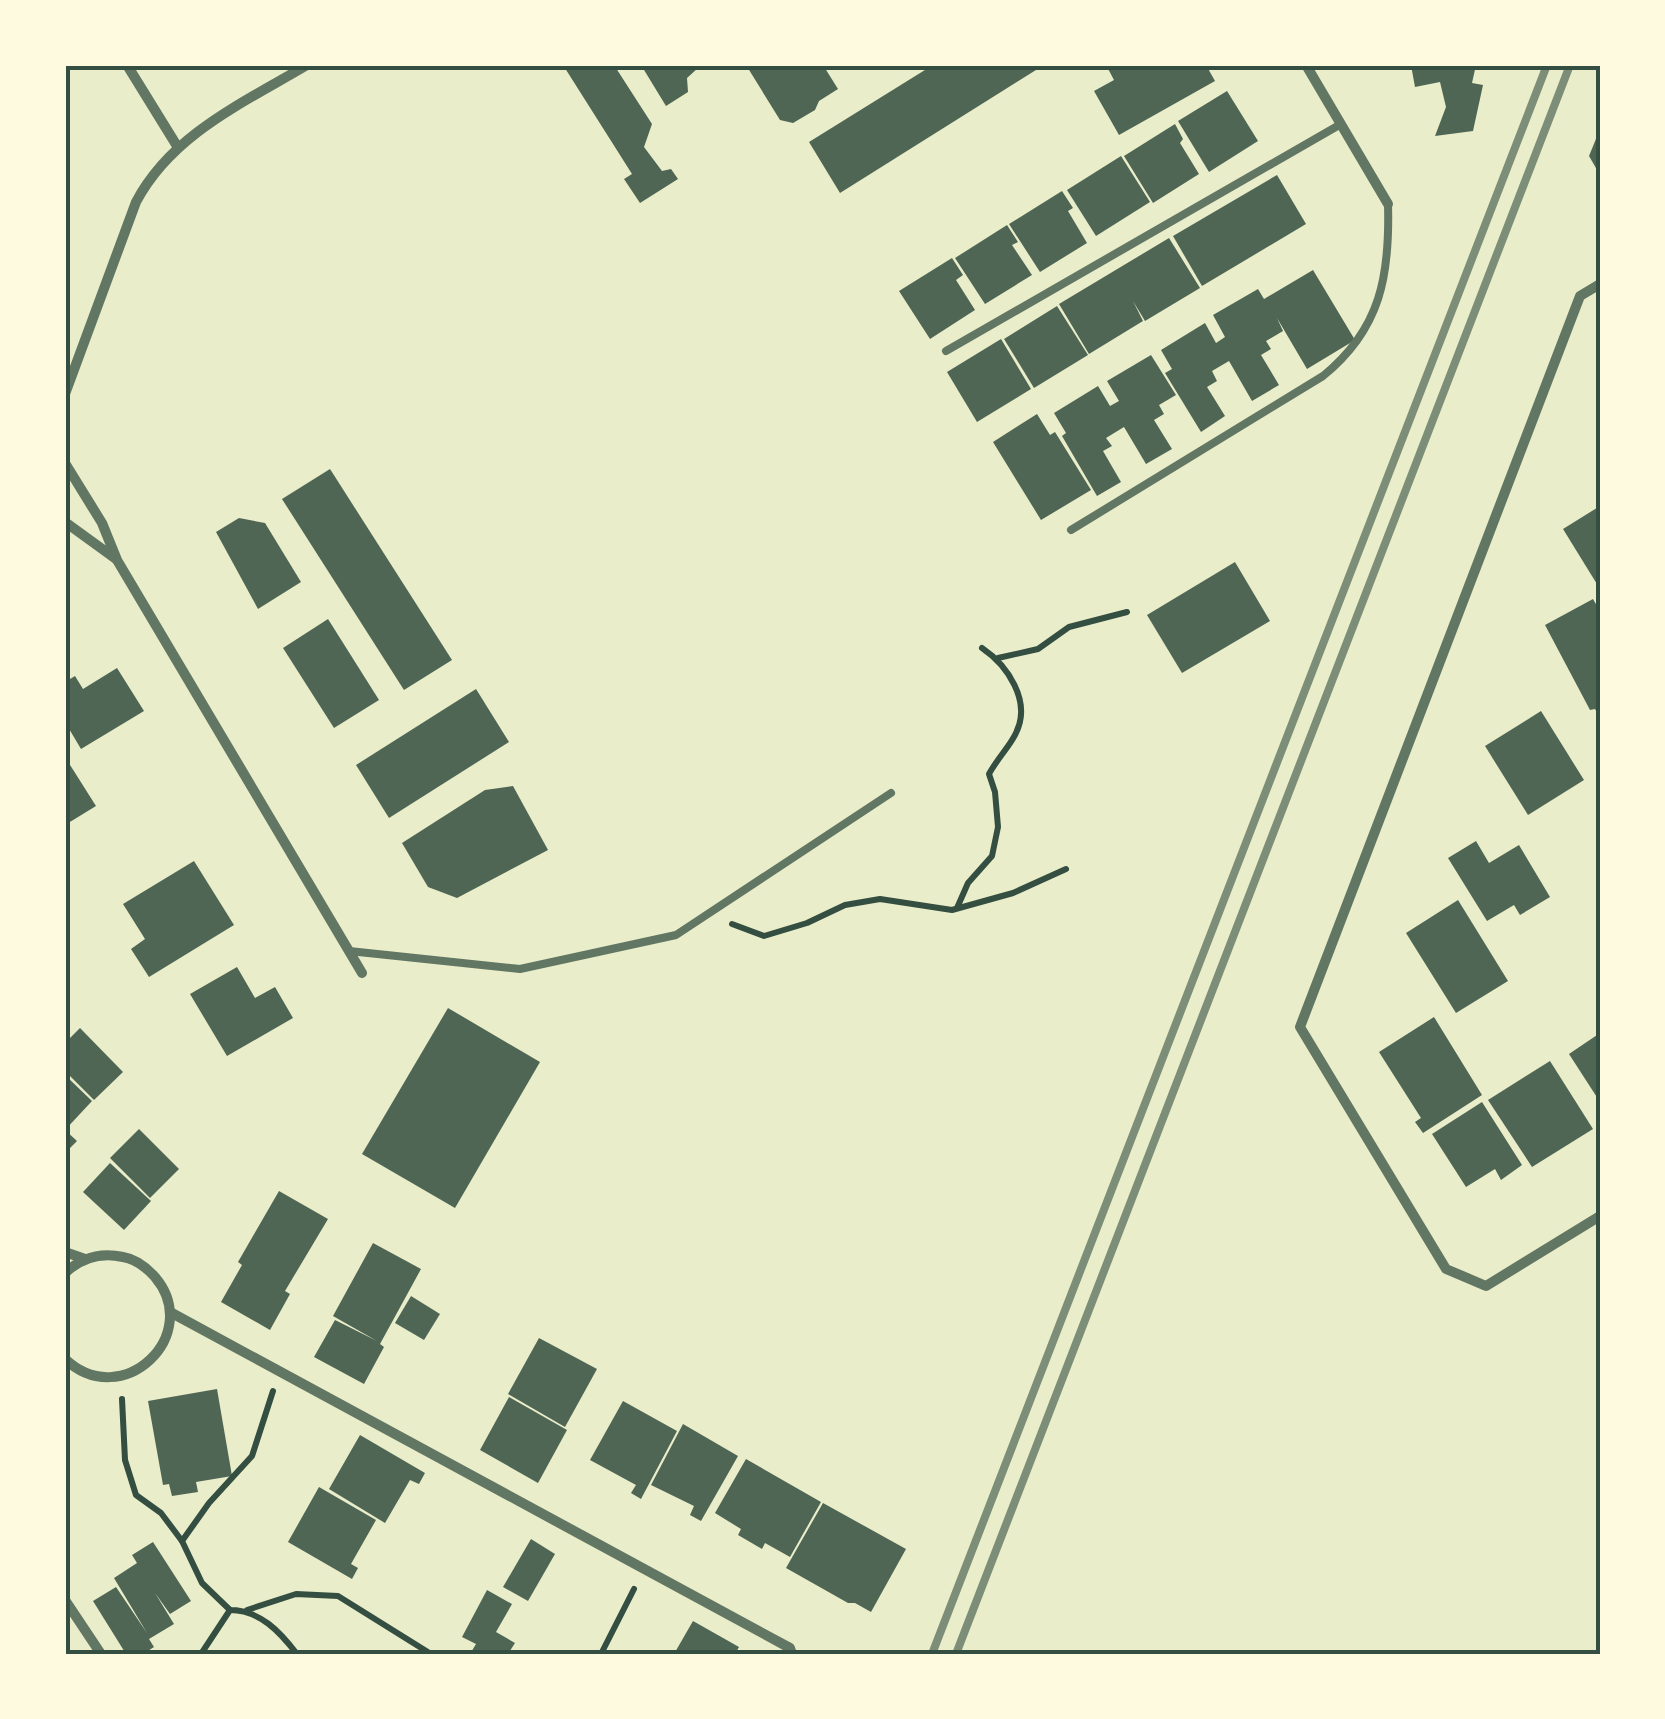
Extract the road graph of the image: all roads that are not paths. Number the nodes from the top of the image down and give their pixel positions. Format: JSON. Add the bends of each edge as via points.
{"nodes":[{"id":1,"x":127,"y":65,"type":"edge"},
{"id":2,"x":307,"y":65,"type":"edge"},
{"id":3,"x":1306,"y":65,"type":"edge"},
{"id":4,"x":1341,"y":124,"type":"junction"},
{"id":5,"x":177,"y":146,"type":"junction"},
{"id":6,"x":1388,"y":204,"type":"joint"},
{"id":7,"x":1600,"y":284,"type":"edge"},
{"id":8,"x":946,"y":351,"type":"dead end"},
{"id":9,"x":65,"y":394,"type":"edge"},
{"id":10,"x":65,"y":463,"type":"edge"},
{"id":11,"x":65,"y":522,"type":"edge"},
{"id":12,"x":1071,"y":530,"type":"dead end"},
{"id":13,"x":116,"y":560,"type":"junction"},
{"id":14,"x":891,"y":793,"type":"dead end"},
{"id":15,"x":349,"y":951,"type":"junction"},
{"id":16,"x":362,"y":972,"type":"dead end"},
{"id":17,"x":1600,"y":1216,"type":"edge"},
{"id":18,"x":65,"y":1252,"type":"edge"},
{"id":19,"x":84,"y":1259,"type":"junction"},
{"id":20,"x":65,"y":1272,"type":"edge"},
{"id":21,"x":170,"y":1312,"type":"junction"},
{"id":22,"x":65,"y":1359,"type":"edge"},
{"id":23,"x":65,"y":1600,"type":"edge"},
{"id":24,"x":101,"y":1654,"type":"edge"},
{"id":25,"x":792,"y":1654,"type":"edge"}],
"edges":[{"from":1,"to":5,"type":"street"},
{"from":2,"to":5,"type":"street"},
{"from":3,"to":4,"type":"street"},
{"from":4,"to":6,"type":"street"},
{"from":4,"to":8,"type":"lane"},
{"from":5,"to":9,"type":"street","via":[[136,202]]},
{"from":6,"to":12,"type":"lane","via":[[1378,304],[1346,357]]},
{"from":7,"to":17,"type":"street","via":[[1580,296],[1300,1027],[1446,1269],[1486,1286]]},
{"from":10,"to":13,"type":"street"},
{"from":11,"to":13,"type":"street"},
{"from":13,"to":15,"type":"street"},
{"from":14,"to":15,"type":"lane","via":[[676,935],[520,969]]},
{"from":15,"to":16,"type":"street"},
{"from":18,"to":19,"type":"street"},
{"from":19,"to":20,"type":"street"},
{"from":19,"to":21,"type":"street","via":[[113,1255],[145,1267]]},
{"from":21,"to":22,"type":"street","via":[[151,1361],[136,1372],[86,1374]]},
{"from":21,"to":25,"type":"street"},
{"from":23,"to":24,"type":"street"}]}
